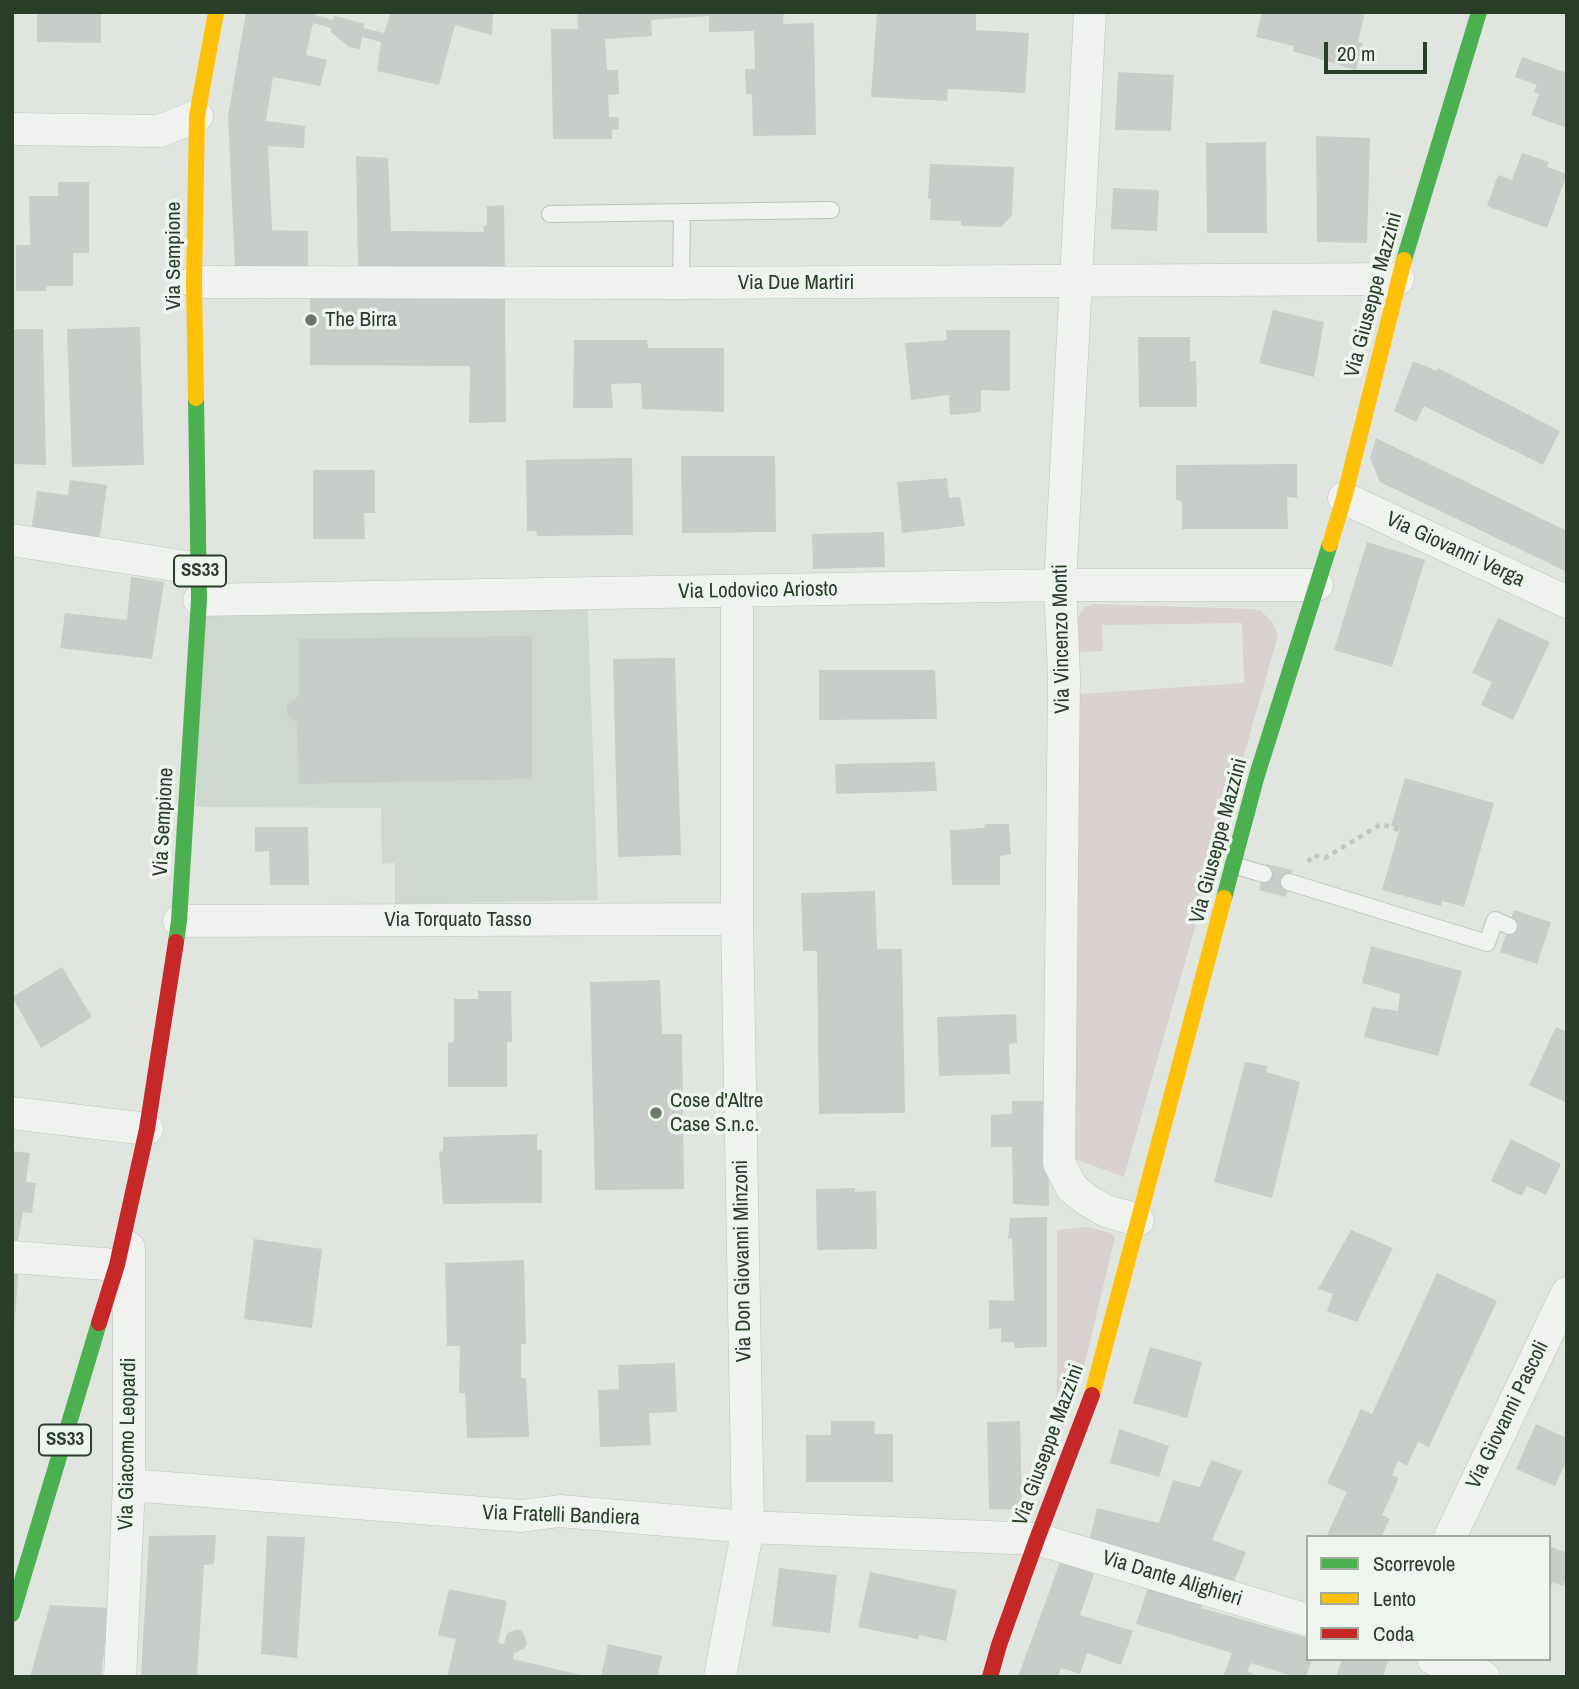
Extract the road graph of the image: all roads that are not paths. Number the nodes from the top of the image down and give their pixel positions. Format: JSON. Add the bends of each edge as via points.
{"nodes":[{"id":1,"x":216,"y":12,"type":"edge"},
{"id":2,"x":1090,"y":12,"type":"edge"},
{"id":3,"x":1479,"y":12,"type":"edge"},
{"id":4,"x":197,"y":116,"type":"junction"},
{"id":5,"x":12,"y":129,"type":"edge"},
{"id":6,"x":831,"y":210,"type":"dead end"},
{"id":7,"x":682,"y":212,"type":"junction"},
{"id":8,"x":550,"y":214,"type":"dead end"},
{"id":9,"x":1398,"y":279,"type":"junction"},
{"id":10,"x":1076,"y":281,"type":"junction"},
{"id":11,"x":194,"y":282,"type":"junction"},
{"id":12,"x":681,"y":284,"type":"junction"},
{"id":13,"x":1343,"y":498,"type":"junction"},
{"id":14,"x":12,"y":540,"type":"edge"},
{"id":15,"x":200,"y":569,"type":"junction"},
{"id":16,"x":1060,"y":585,"type":"junction"},
{"id":17,"x":1317,"y":585,"type":"junction"},
{"id":18,"x":737,"y":591,"type":"junction"},
{"id":19,"x":200,"y":600,"type":"junction"},
{"id":20,"x":1567,"y":602,"type":"edge"},
{"id":21,"x":1233,"y":865,"type":"junction"},
{"id":22,"x":1264,"y":874,"type":"dead end"},
{"id":23,"x":1289,"y":882,"type":"dead end"},
{"id":24,"x":737,"y":919,"type":"junction"},
{"id":25,"x":179,"y":920,"type":"junction"},
{"id":26,"x":1509,"y":926,"type":"dead end"},
{"id":27,"x":12,"y":1113,"type":"edge"},
{"id":28,"x":147,"y":1129,"type":"junction"},
{"id":29,"x":129,"y":1212,"type":"junction"},
{"id":30,"x":1139,"y":1220,"type":"junction"},
{"id":31,"x":12,"y":1257,"type":"edge"},
{"id":32,"x":117,"y":1265,"type":"junction"},
{"id":33,"x":1567,"y":1293,"type":"edge"},
{"id":34,"x":129,"y":1485,"type":"junction"},
{"id":35,"x":748,"y":1527,"type":"junction"},
{"id":36,"x":1451,"y":1535,"type":"edge"},
{"id":37,"x":1037,"y":1539,"type":"junction"},
{"id":38,"x":12,"y":1614,"type":"edge"},
{"id":39,"x":1306,"y":1619,"type":"edge"},
{"id":40,"x":1439,"y":1661,"type":"edge"},
{"id":41,"x":120,"y":1677,"type":"edge"},
{"id":42,"x":720,"y":1677,"type":"edge"},
{"id":43,"x":990,"y":1677,"type":"edge"},
{"id":44,"x":1484,"y":1677,"type":"edge"}],
"edges":[{"from":1,"to":4,"type":"street","name":"Via Sempione","number":"SS33"},
{"from":2,"to":10,"type":"street","name":"Via Vincenzo Monti"},
{"from":3,"to":9,"type":"street","name":"Via Giuseppe Mazzini"},
{"from":4,"to":5,"type":"street","via":[[159,131]]},
{"from":4,"to":11,"type":"street","name":"Via Sempione","number":"SS33"},
{"from":6,"to":7,"type":"lane"},
{"from":7,"to":8,"type":"lane"},
{"from":7,"to":12,"type":"lane"},
{"from":9,"to":10,"type":"street","name":"Via Due Martiri"},
{"from":9,"to":13,"type":"street","name":"Via Giuseppe Mazzini"},
{"from":10,"to":12,"type":"street","name":"Via Due Martiri"},
{"from":10,"to":16,"type":"street","name":"Via Vincenzo Monti"},
{"from":11,"to":12,"type":"street","name":"Via Due Martiri"},
{"from":11,"to":15,"type":"street","name":"Via Sempione","number":"SS33"},
{"from":13,"to":17,"type":"street","name":"Via Giuseppe Mazzini"},
{"from":13,"to":20,"type":"street","name":"Via Giovanni Verga"},
{"from":14,"to":15,"type":"street"},
{"from":15,"to":19,"type":"street","name":"Via Sempione","number":"SS33"},
{"from":16,"to":17,"type":"street","name":"Via Lodovico Ariosto"},
{"from":16,"to":18,"type":"street","name":"Via Lodovico Ariosto"},
{"from":16,"to":30,"type":"street","name":"Via Vincenzo Monti","via":[[1064,676],[1059,1163],[1072,1188],[1087,1200]]},
{"from":17,"to":21,"type":"street","name":"Via Giuseppe Mazzini"},
{"from":18,"to":19,"type":"street","name":"Via Lodovico Ariosto"},
{"from":18,"to":24,"type":"street","name":"Via Don Giovanni Minzoni"},
{"from":19,"to":25,"type":"street","name":"Via Sempione","number":"SS33"},
{"from":21,"to":22,"type":"lane"},
{"from":21,"to":30,"type":"street","name":"Via Giuseppe Mazzini"},
{"from":23,"to":26,"type":"lane","via":[[1487,943],[1495,920]]},
{"from":24,"to":25,"type":"street","name":"Via Torquato Tasso"},
{"from":24,"to":35,"type":"street","name":"Via Don Giovanni Minzoni"},
{"from":25,"to":28,"type":"street","name":"Via Sempione","number":"SS33"},
{"from":27,"to":28,"type":"street"},
{"from":28,"to":29,"type":"street","name":"Via Sempione","number":"SS33"},
{"from":29,"to":32,"type":"street","name":"Via Sempione","number":"SS33"},
{"from":29,"to":34,"type":"street","name":"Via Giacomo Leopardi"},
{"from":30,"to":37,"type":"street","name":"Via Giuseppe Mazzini","via":[[1090,1404]]},
{"from":31,"to":32,"type":"street"},
{"from":32,"to":38,"type":"street","name":"Via Sempione","number":"SS33"},
{"from":33,"to":36,"type":"street","name":"Via Giovanni Pascoli"},
{"from":34,"to":35,"type":"street","name":"Via Fratelli Bandiera","via":[[521,1517],[560,1511]]},
{"from":34,"to":41,"type":"street","name":"Via Giacomo Leopardi"},
{"from":35,"to":37,"type":"street","name":"Via Fratelli Bandiera"},
{"from":35,"to":42,"type":"street","name":"Via Don Giovanni Minzoni"},
{"from":37,"to":39,"type":"street","name":"Via Dante Alighieri"},
{"from":37,"to":43,"type":"street","name":"Via Giuseppe Mazzini"},
{"from":40,"to":44,"type":"street"}]}
